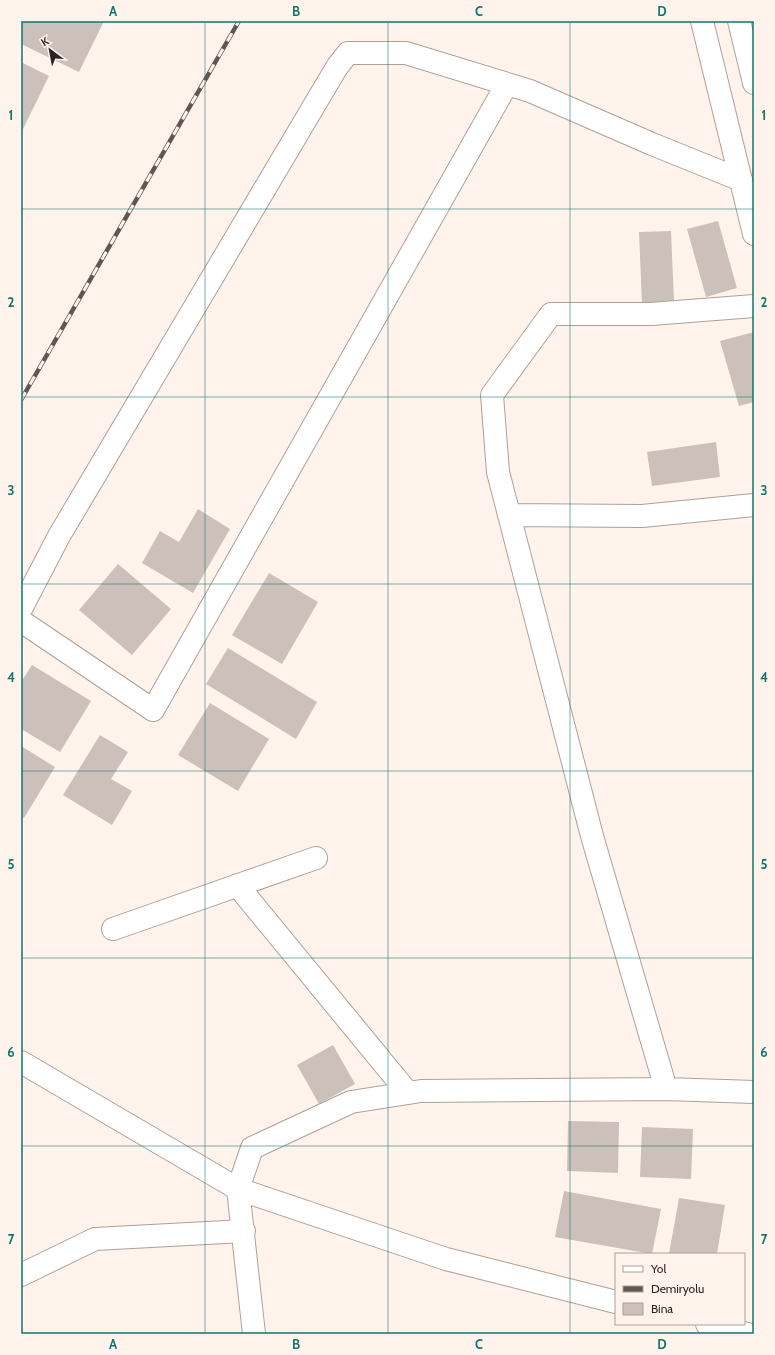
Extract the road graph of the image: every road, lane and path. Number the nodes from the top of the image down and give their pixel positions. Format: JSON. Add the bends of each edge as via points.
{"nodes":[{"id":1,"x":702,"y":21,"type":"edge"},
{"id":2,"x":739,"y":21,"type":"edge"},
{"id":3,"x":754,"y":83,"type":"edge"},
{"id":4,"x":507,"y":84,"type":"junction"},
{"id":5,"x":741,"y":180,"type":"junction"},
{"id":6,"x":754,"y":234,"type":"edge"},
{"id":7,"x":754,"y":306,"type":"edge"},
{"id":8,"x":754,"y":505,"type":"edge"},
{"id":9,"x":509,"y":515,"type":"junction"},
{"id":10,"x":21,"y":609,"type":"edge"},
{"id":11,"x":21,"y":622,"type":"edge"},
{"id":12,"x":316,"y":858,"type":"dead end"},
{"id":13,"x":237,"y":886,"type":"junction"},
{"id":14,"x":113,"y":929,"type":"dead end"},
{"id":15,"x":21,"y":1062,"type":"edge"},
{"id":16,"x":666,"y":1089,"type":"junction"},
{"id":17,"x":754,"y":1092,"type":"edge"},
{"id":18,"x":408,"y":1093,"type":"junction"},
{"id":19,"x":238,"y":1189,"type":"junction"},
{"id":20,"x":244,"y":1231,"type":"junction"},
{"id":21,"x":21,"y":1275,"type":"edge"},
{"id":22,"x":615,"y":1302,"type":"edge"},
{"id":23,"x":710,"y":1325,"type":"edge"},
{"id":24,"x":254,"y":1334,"type":"edge"},
{"id":25,"x":747,"y":1334,"type":"edge"}],
"edges":[{"from":1,"to":5,"type":"street"},
{"from":2,"to":3,"type":"street"},
{"from":4,"to":5,"type":"street","via":[[530,91]]},
{"from":4,"to":10,"type":"street","via":[[406,53],[348,53],[337,67],[72,516]]},
{"from":4,"to":11,"type":"street","via":[[153,710]]},
{"from":5,"to":6,"type":"street"},
{"from":7,"to":9,"type":"street","via":[[651,314],[551,314],[492,395],[498,472]]},
{"from":8,"to":9,"type":"street","via":[[642,516]]},
{"from":9,"to":16,"type":"street","via":[[592,836]]},
{"from":12,"to":13,"type":"street"},
{"from":13,"to":14,"type":"street"},
{"from":13,"to":18,"type":"street"},
{"from":15,"to":19,"type":"street"},
{"from":16,"to":17,"type":"street"},
{"from":16,"to":18,"type":"street"},
{"from":18,"to":19,"type":"street","via":[[351,1102],[252,1148]]},
{"from":19,"to":20,"type":"street"},
{"from":19,"to":22,"type":"street","via":[[446,1259]]},
{"from":20,"to":21,"type":"street","via":[[95,1239]]},
{"from":20,"to":24,"type":"street"},
{"from":23,"to":25,"type":"street"}]}
